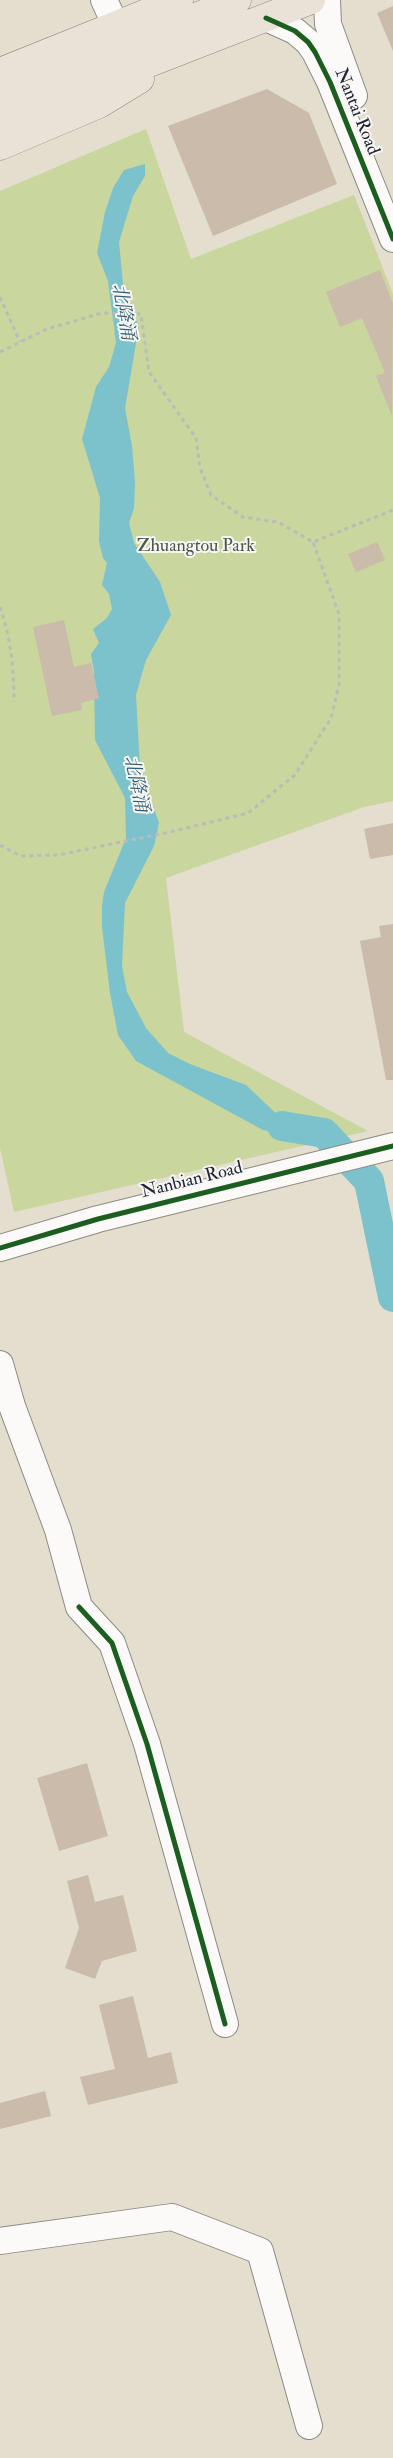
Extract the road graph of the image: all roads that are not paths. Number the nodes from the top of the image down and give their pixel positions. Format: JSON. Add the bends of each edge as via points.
{"nodes":[{"id":1,"x":104,"y":0,"type":"edge"},
{"id":2,"x":179,"y":0,"type":"edge"},
{"id":3,"x":237,"y":0,"type":"edge"},
{"id":4,"x":311,"y":0,"type":"edge"},
{"id":5,"x":326,"y":0,"type":"edge"},
{"id":6,"x":266,"y":18,"type":"junction"},
{"id":7,"x":116,"y":26,"type":"junction"},
{"id":8,"x":184,"y":49,"type":"junction"},
{"id":9,"x":0,"y":72,"type":"edge"},
{"id":10,"x":0,"y":100,"type":"edge"},
{"id":11,"x":0,"y":121,"type":"edge"},
{"id":12,"x":0,"y":146,"type":"edge"},
{"id":13,"x":393,"y":196,"type":"edge"},
{"id":14,"x":393,"y":239,"type":"edge"},
{"id":15,"x":393,"y":1146,"type":"edge"},
{"id":16,"x":0,"y":1248,"type":"edge"},
{"id":17,"x":0,"y":1364,"type":"edge"},
{"id":18,"x":225,"y":2024,"type":"dead end"},
{"id":19,"x":0,"y":2241,"type":"edge"},
{"id":20,"x":309,"y":2426,"type":"dead end"}],
"edges":[{"from":1,"to":7,"type":"street"},
{"from":2,"to":7,"type":"main road"},
{"from":3,"to":10,"type":"main road"},
{"from":4,"to":6,"type":"main road"},
{"from":5,"to":13,"type":"street","name":"Nantai Road","via":[[330,33]]},
{"from":6,"to":8,"type":"main road"},
{"from":6,"to":14,"type":"street","name":"Nantai Road","via":[[295,31],[315,52]]},
{"from":7,"to":9,"type":"main road"},
{"from":8,"to":11,"type":"main road"},
{"from":8,"to":12,"type":"main road","via":[[99,104]]},
{"from":15,"to":16,"type":"street","name":"Nanbian Road","via":[[98,1218]]},
{"from":17,"to":18,"type":"street","via":[[12,1406],[58,1530],[79,1607],[112,1643],[147,1744]]},
{"from":19,"to":20,"type":"street","via":[[172,2217],[260,2251]]}]}
